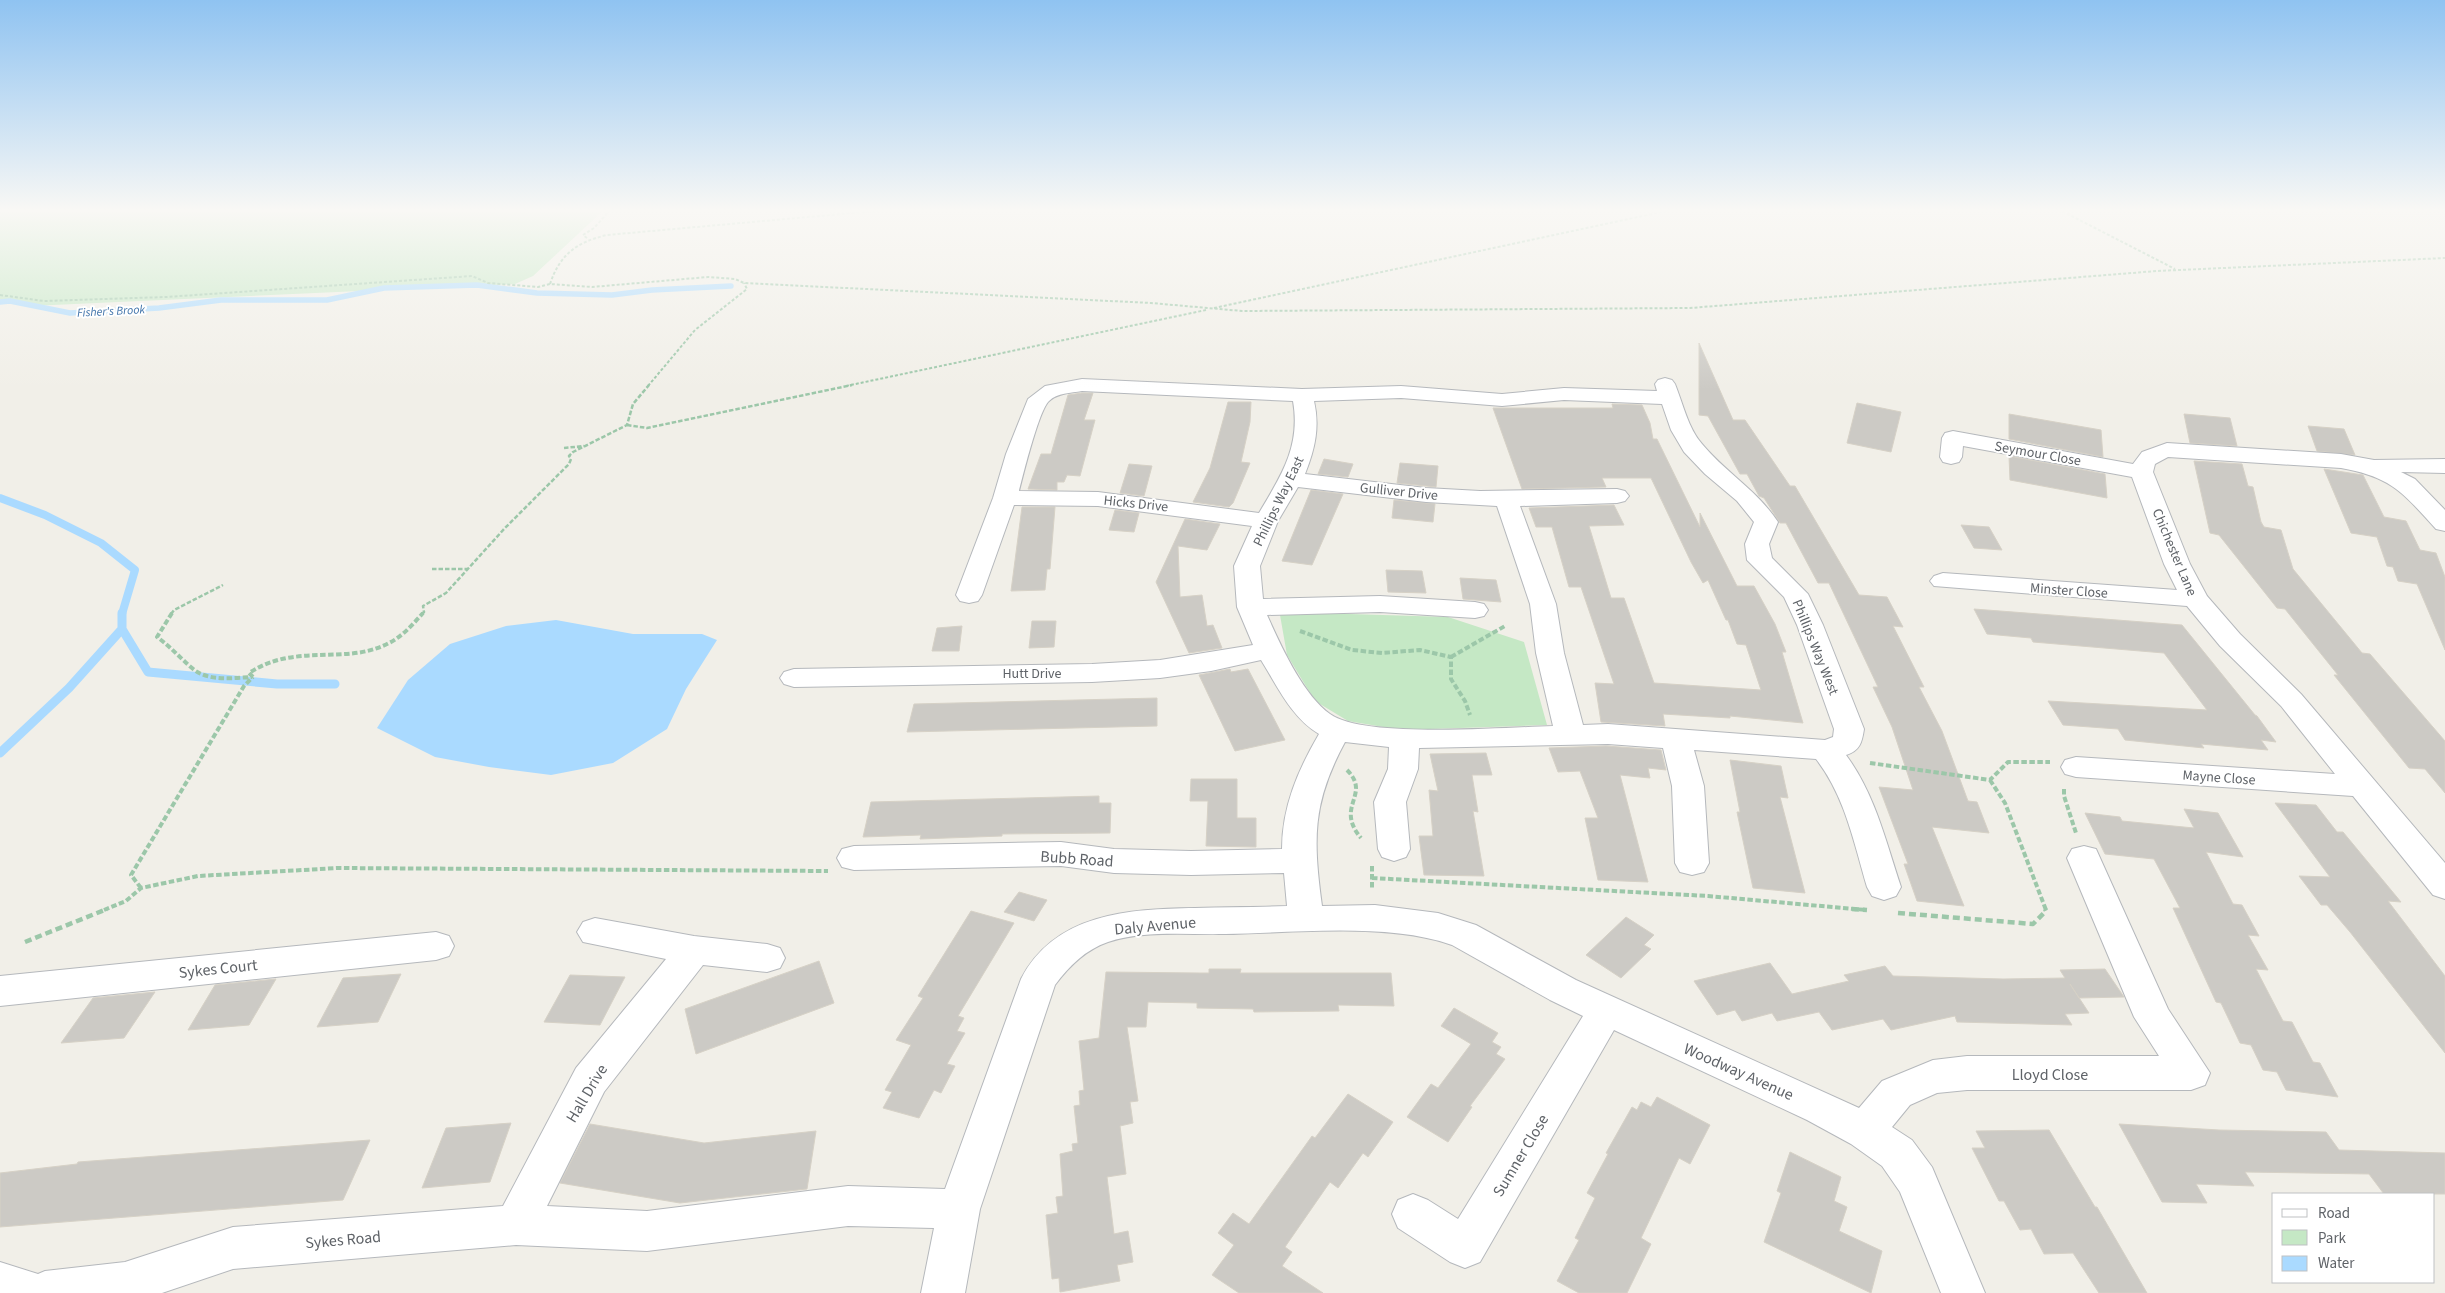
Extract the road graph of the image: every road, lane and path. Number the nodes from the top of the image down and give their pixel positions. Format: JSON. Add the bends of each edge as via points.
{"nodes":[{"id":1,"x":554,"y":269,"type":"edge"},
{"id":2,"x":1396,"y":269,"type":"edge"},
{"id":3,"x":2172,"y":269,"type":"edge"},
{"id":4,"x":744,"y":283,"type":"junction"},
{"id":5,"x":550,"y":284,"type":"junction"},
{"id":6,"x":0,"y":295,"type":"edge"},
{"id":7,"x":1210,"y":309,"type":"junction"},
{"id":8,"x":1302,"y":394,"type":"junction"},
{"id":9,"x":627,"y":425,"type":"junction"},
{"id":10,"x":587,"y":446,"type":"junction"},
{"id":11,"x":564,"y":448,"type":"dead end"},
{"id":12,"x":1952,"y":457,"type":"dead end"},
{"id":13,"x":2445,"y":466,"type":"edge"},
{"id":14,"x":2374,"y":468,"type":"junction"},
{"id":15,"x":2142,"y":472,"type":"junction"},
{"id":16,"x":1292,"y":479,"type":"junction"},
{"id":17,"x":1617,"y":496,"type":"dead end"},
{"id":18,"x":1005,"y":498,"type":"junction"},
{"id":19,"x":1506,"y":500,"type":"junction"},
{"id":20,"x":1266,"y":521,"type":"junction"},
{"id":21,"x":2445,"y":524,"type":"edge"},
{"id":22,"x":432,"y":569,"type":"dead end"},
{"id":23,"x":467,"y":569,"type":"junction"},
{"id":24,"x":1943,"y":581,"type":"dead end"},
{"id":25,"x":223,"y":585,"type":"dead end"},
{"id":26,"x":970,"y":595,"type":"dead end"},
{"id":27,"x":2195,"y":599,"type":"junction"},
{"id":28,"x":1250,"y":607,"type":"junction"},
{"id":29,"x":1475,"y":610,"type":"dead end"},
{"id":30,"x":1505,"y":626,"type":"dead end"},
{"id":31,"x":1291,"y":627,"type":"dead end"},
{"id":32,"x":1269,"y":650,"type":"junction"},
{"id":33,"x":1451,"y":658,"type":"junction"},
{"id":34,"x":253,"y":677,"type":"junction"},
{"id":35,"x":794,"y":678,"type":"dead end"},
{"id":36,"x":1570,"y":734,"type":"junction"},
{"id":37,"x":1478,"y":737,"type":"junction"},
{"id":38,"x":1405,"y":739,"type":"junction"},
{"id":39,"x":1676,"y":739,"type":"junction"},
{"id":40,"x":1329,"y":743,"type":"junction"},
{"id":41,"x":1825,"y":750,"type":"junction"},
{"id":42,"x":2063,"y":771,"type":"junction"},
{"id":43,"x":1990,"y":780,"type":"junction"},
{"id":44,"x":2362,"y":786,"type":"junction"},
{"id":45,"x":1377,"y":853,"type":"junction"},
{"id":46,"x":2084,"y":858,"type":"joint"},
{"id":47,"x":1301,"y":861,"type":"junction"},
{"id":48,"x":1692,"y":863,"type":"dead end"},
{"id":49,"x":844,"y":864,"type":"joint"},
{"id":50,"x":1372,"y":878,"type":"junction"},
{"id":51,"x":2445,"y":886,"type":"edge"},
{"id":52,"x":141,"y":888,"type":"junction"},
{"id":53,"x":1885,"y":903,"type":"junction"},
{"id":54,"x":1306,"y":918,"type":"junction"},
{"id":55,"x":1375,"y":918,"type":"junction"},
{"id":56,"x":1438,"y":926,"type":"joint"},
{"id":57,"x":595,"y":932,"type":"dead end"},
{"id":58,"x":25,"y":942,"type":"dead end"},
{"id":59,"x":436,"y":946,"type":"dead end"},
{"id":60,"x":694,"y":950,"type":"junction"},
{"id":61,"x":767,"y":958,"type":"dead end"},
{"id":62,"x":0,"y":991,"type":"edge"},
{"id":63,"x":1606,"y":1010,"type":"junction"},
{"id":64,"x":1865,"y":1131,"type":"junction"},
{"id":65,"x":960,"y":1209,"type":"junction"},
{"id":66,"x":1413,"y":1214,"type":"dead end"},
{"id":67,"x":516,"y":1225,"type":"junction"},
{"id":68,"x":0,"y":1284,"type":"edge"},
{"id":69,"x":32,"y":1293,"type":"edge"},
{"id":70,"x":45,"y":1293,"type":"edge"},
{"id":71,"x":943,"y":1293,"type":"edge"},
{"id":72,"x":1963,"y":1293,"type":"edge"}],
"edges":[{"from":1,"to":5,"type":"path"},
{"from":2,"to":7,"type":"path"},
{"from":3,"to":7,"type":"path","via":[[1690,308]]},
{"from":4,"to":5,"type":"path","via":[[708,277],[592,287]]},
{"from":4,"to":7,"type":"path","via":[[1132,302]]},
{"from":4,"to":9,"type":"path","via":[[747,289],[695,330],[633,404]]},
{"from":5,"to":6,"type":"path","via":[[509,286],[488,283],[472,276],[166,297],[44,301]]},
{"from":7,"to":9,"type":"path","via":[[647,428]]},
{"from":8,"to":16,"type":"street","name":"Phillips Way East","via":[[1307,420],[1302,451]]},
{"from":8,"to":18,"type":"street","via":[[1082,385],[1052,390],[1038,399],[1017,454]]},
{"from":8,"to":41,"type":"street","name":"Phillips Way West","via":[[1401,392],[1502,400],[1564,394],[1631,396],[1667,391],[1692,447],[1745,496],[1766,522],[1758,544],[1760,560],[1794,594],[1810,625],[1849,730],[1847,742]]},
{"from":9,"to":10,"type":"path"},
{"from":10,"to":11,"type":"path"},
{"from":10,"to":23,"type":"path","via":[[569,456],[569,464]]},
{"from":12,"to":15,"type":"street","name":"Seymour Close","via":[[1953,438]]},
{"from":13,"to":14,"type":"street","via":[[2400,464]]},
{"from":14,"to":15,"type":"street","via":[[2341,461],[2167,450],[2146,459]]},
{"from":14,"to":21,"type":"street","via":[[2407,484]]},
{"from":15,"to":27,"type":"street","name":"Chichester Lane","via":[[2177,564]]},
{"from":16,"to":19,"type":"street","name":"Gulliver Drive","via":[[1405,493]]},
{"from":16,"to":20,"type":"street","name":"Phillips Way East"},
{"from":17,"to":19,"type":"street","name":"Gulliver Drive"},
{"from":18,"to":20,"type":"street","name":"Hicks Drive","via":[[1098,499]]},
{"from":18,"to":26,"type":"street"},
{"from":19,"to":36,"type":"street","via":[[1541,596],[1550,653]]},
{"from":20,"to":28,"type":"street","name":"Phillips Way East","via":[[1247,566]]},
{"from":22,"to":23,"type":"path"},
{"from":23,"to":34,"type":"path","via":[[446,594],[423,606],[424,612],[400,636],[383,646],[276,658],[259,664],[249,673]]},
{"from":24,"to":27,"type":"street","name":"Minster Close"},
{"from":25,"to":34,"type":"path","via":[[174,610],[157,637],[173,648],[193,670],[216,678]]},
{"from":27,"to":44,"type":"street","name":"Chichester Lane","via":[[2230,640],[2291,700]]},
{"from":28,"to":29,"type":"street","via":[[1380,604]]},
{"from":28,"to":32,"type":"street","name":"Phillips Way East"},
{"from":30,"to":33,"type":"path"},
{"from":31,"to":33,"type":"path","via":[[1352,650],[1382,653],[1420,650]]},
{"from":32,"to":35,"type":"street","name":"Hutt Drive","via":[[1160,669]]},
{"from":32,"to":40,"type":"street","name":"Phillips Way East","via":[[1304,705],[1318,720]]},
{"from":33,"to":37,"type":"path","via":[[1451,679],[1465,701]]},
{"from":34,"to":52,"type":"path","via":[[244,686],[131,875]]},
{"from":36,"to":37,"type":"street","name":"Phillips Way West"},
{"from":36,"to":39,"type":"street","name":"Phillips Way West"},
{"from":37,"to":38,"type":"street","name":"Phillips Way West"},
{"from":38,"to":40,"type":"street","name":"Phillips Way West"},
{"from":38,"to":45,"type":"street","via":[[1403,769],[1390,802]]},
{"from":39,"to":41,"type":"street","name":"Phillips Way West"},
{"from":39,"to":48,"type":"street","via":[[1688,786]]},
{"from":40,"to":45,"type":"path","via":[[1337,762],[1351,773],[1356,783],[1357,795],[1350,813],[1351,822]]},
{"from":40,"to":47,"type":"street","via":[[1307,791],[1300,824]]},
{"from":41,"to":43,"type":"path","via":[[1848,761]]},
{"from":41,"to":53,"type":"street","via":[[1839,765],[1855,800]]},
{"from":42,"to":43,"type":"path","via":[[2050,761],[2008,762]]},
{"from":42,"to":44,"type":"street","name":"Mayne Close"},
{"from":42,"to":46,"type":"path"},
{"from":43,"to":53,"type":"path","via":[[2005,803],[2046,911],[2034,924]]},
{"from":44,"to":51,"type":"street","name":"Chichester Lane"},
{"from":45,"to":50,"type":"path"},
{"from":46,"to":64,"type":"street","name":"Lloyd Close","via":[[2153,1017],[2191,1073],[1933,1077],[1896,1093]]},
{"from":47,"to":49,"type":"street","name":"Bubb Road","via":[[1114,861],[1062,854]]},
{"from":47,"to":54,"type":"street"},
{"from":49,"to":52,"type":"path","via":[[338,868],[198,876]]},
{"from":50,"to":53,"type":"path"},
{"from":50,"to":55,"type":"path"},
{"from":52,"to":58,"type":"path","via":[[126,901]]},
{"from":54,"to":55,"type":"street","name":"Daly Avenue"},
{"from":54,"to":65,"type":"street","name":"Daly Avenue","via":[[1122,924],[1076,941],[1054,958],[1039,979]]},
{"from":55,"to":56,"type":"street","name":"Daly Avenue"},
{"from":56,"to":63,"type":"street","name":"Woodway Avenue","via":[[1464,935]]},
{"from":57,"to":60,"type":"street"},
{"from":59,"to":62,"type":"street","name":"Sykes Court"},
{"from":60,"to":61,"type":"street"},
{"from":60,"to":67,"type":"street","name":"Hall Drive","via":[[590,1080]]},
{"from":63,"to":64,"type":"street","name":"Woodway Avenue"},
{"from":63,"to":66,"type":"street","name":"Sumner Close","via":[[1465,1247]]},
{"from":64,"to":72,"type":"street","name":"Woodway Avenue","via":[[1897,1153],[1917,1181]]},
{"from":65,"to":67,"type":"street","name":"Sykes Road","via":[[848,1206],[647,1231]]},
{"from":65,"to":71,"type":"street","name":"Daly Avenue"},
{"from":67,"to":70,"type":"street","name":"Sykes Road","via":[[233,1248],[124,1284]]},
{"from":68,"to":69,"type":"street"}]}
